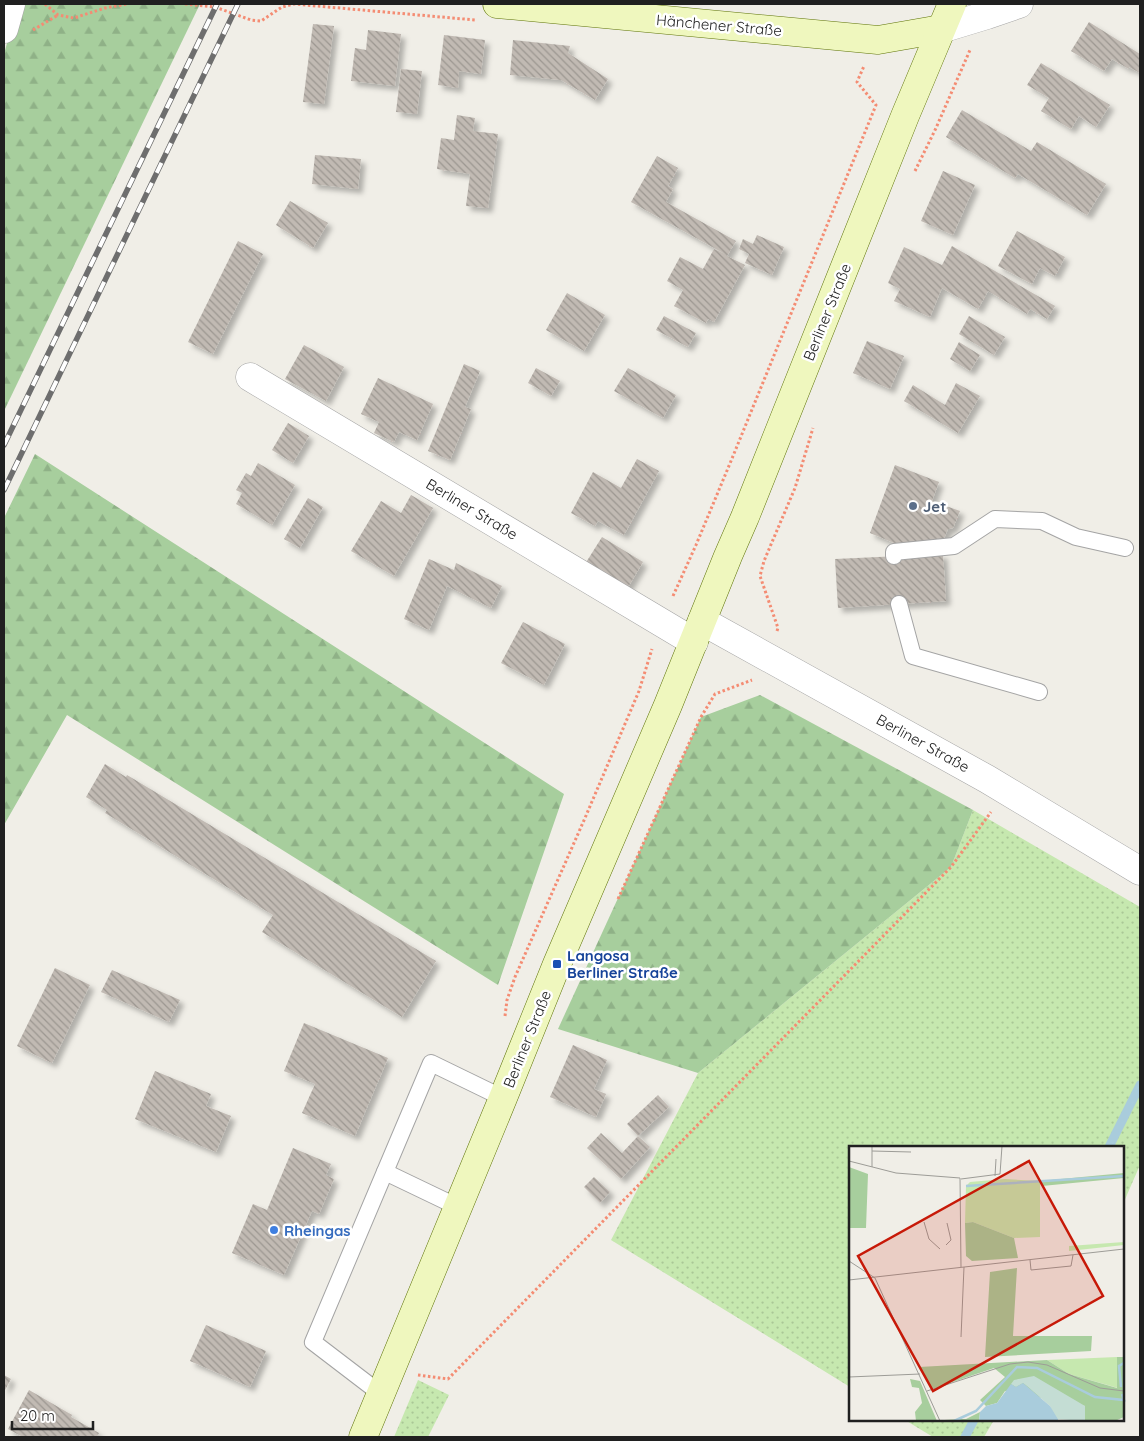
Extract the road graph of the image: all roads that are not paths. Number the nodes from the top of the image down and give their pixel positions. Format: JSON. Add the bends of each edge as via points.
{"nodes":[{"id":1,"x":10,"y":4,"type":"edge"},
{"id":2,"x":496,"y":4,"type":"edge"},
{"id":3,"x":952,"y":4,"type":"edge"},
{"id":4,"x":1019,"y":4,"type":"edge"},
{"id":5,"x":4,"y":29,"type":"edge"},
{"id":6,"x":940,"y":30,"type":"junction"},
{"id":7,"x":250,"y":377,"type":"dead end"},
{"id":8,"x":1126,"y":548,"type":"dead end"},
{"id":9,"x":894,"y":556,"type":"dead end"},
{"id":10,"x":899,"y":604,"type":"dead end"},
{"id":11,"x":698,"y":632,"type":"junction"},
{"id":12,"x":1039,"y":692,"type":"dead end"},
{"id":13,"x":1140,"y":871,"type":"edge"},
{"id":14,"x":503,"y":1098,"type":"junction"},
{"id":15,"x":385,"y":1172,"type":"junction"},
{"id":16,"x":458,"y":1207,"type":"junction"},
{"id":17,"x":385,"y":1384,"type":"junction"},
{"id":18,"x":363,"y":1437,"type":"edge"}],
"edges":[{"from":1,"to":5,"type":"street"},
{"from":2,"to":6,"type":"main road","name":"Hänchener Straße","via":[[878,40]]},
{"from":3,"to":6,"type":"main road","name":"Berliner Straße"},
{"from":4,"to":6,"type":"street"},
{"from":6,"to":11,"type":"main road","name":"Berliner Straße"},
{"from":7,"to":11,"type":"street","name":"Berliner Straße"},
{"from":8,"to":9,"type":"lane","via":[[1076,537],[1042,521],[996,519],[954,546],[894,552]]},
{"from":10,"to":12,"type":"lane","via":[[913,656]]},
{"from":11,"to":13,"type":"street","name":"Berliner Straße","via":[[768,658],[1005,789]]},
{"from":11,"to":14,"type":"main road","name":"Berliner Straße"},
{"from":14,"to":15,"type":"lane","via":[[431,1063]]},
{"from":14,"to":16,"type":"main road","name":"Berliner Straße"},
{"from":15,"to":16,"type":"lane"},
{"from":15,"to":17,"type":"lane","via":[[313,1342]]},
{"from":16,"to":17,"type":"main road","name":"Berliner Straße"},
{"from":17,"to":18,"type":"main road","name":"Berliner Straße"}]}
